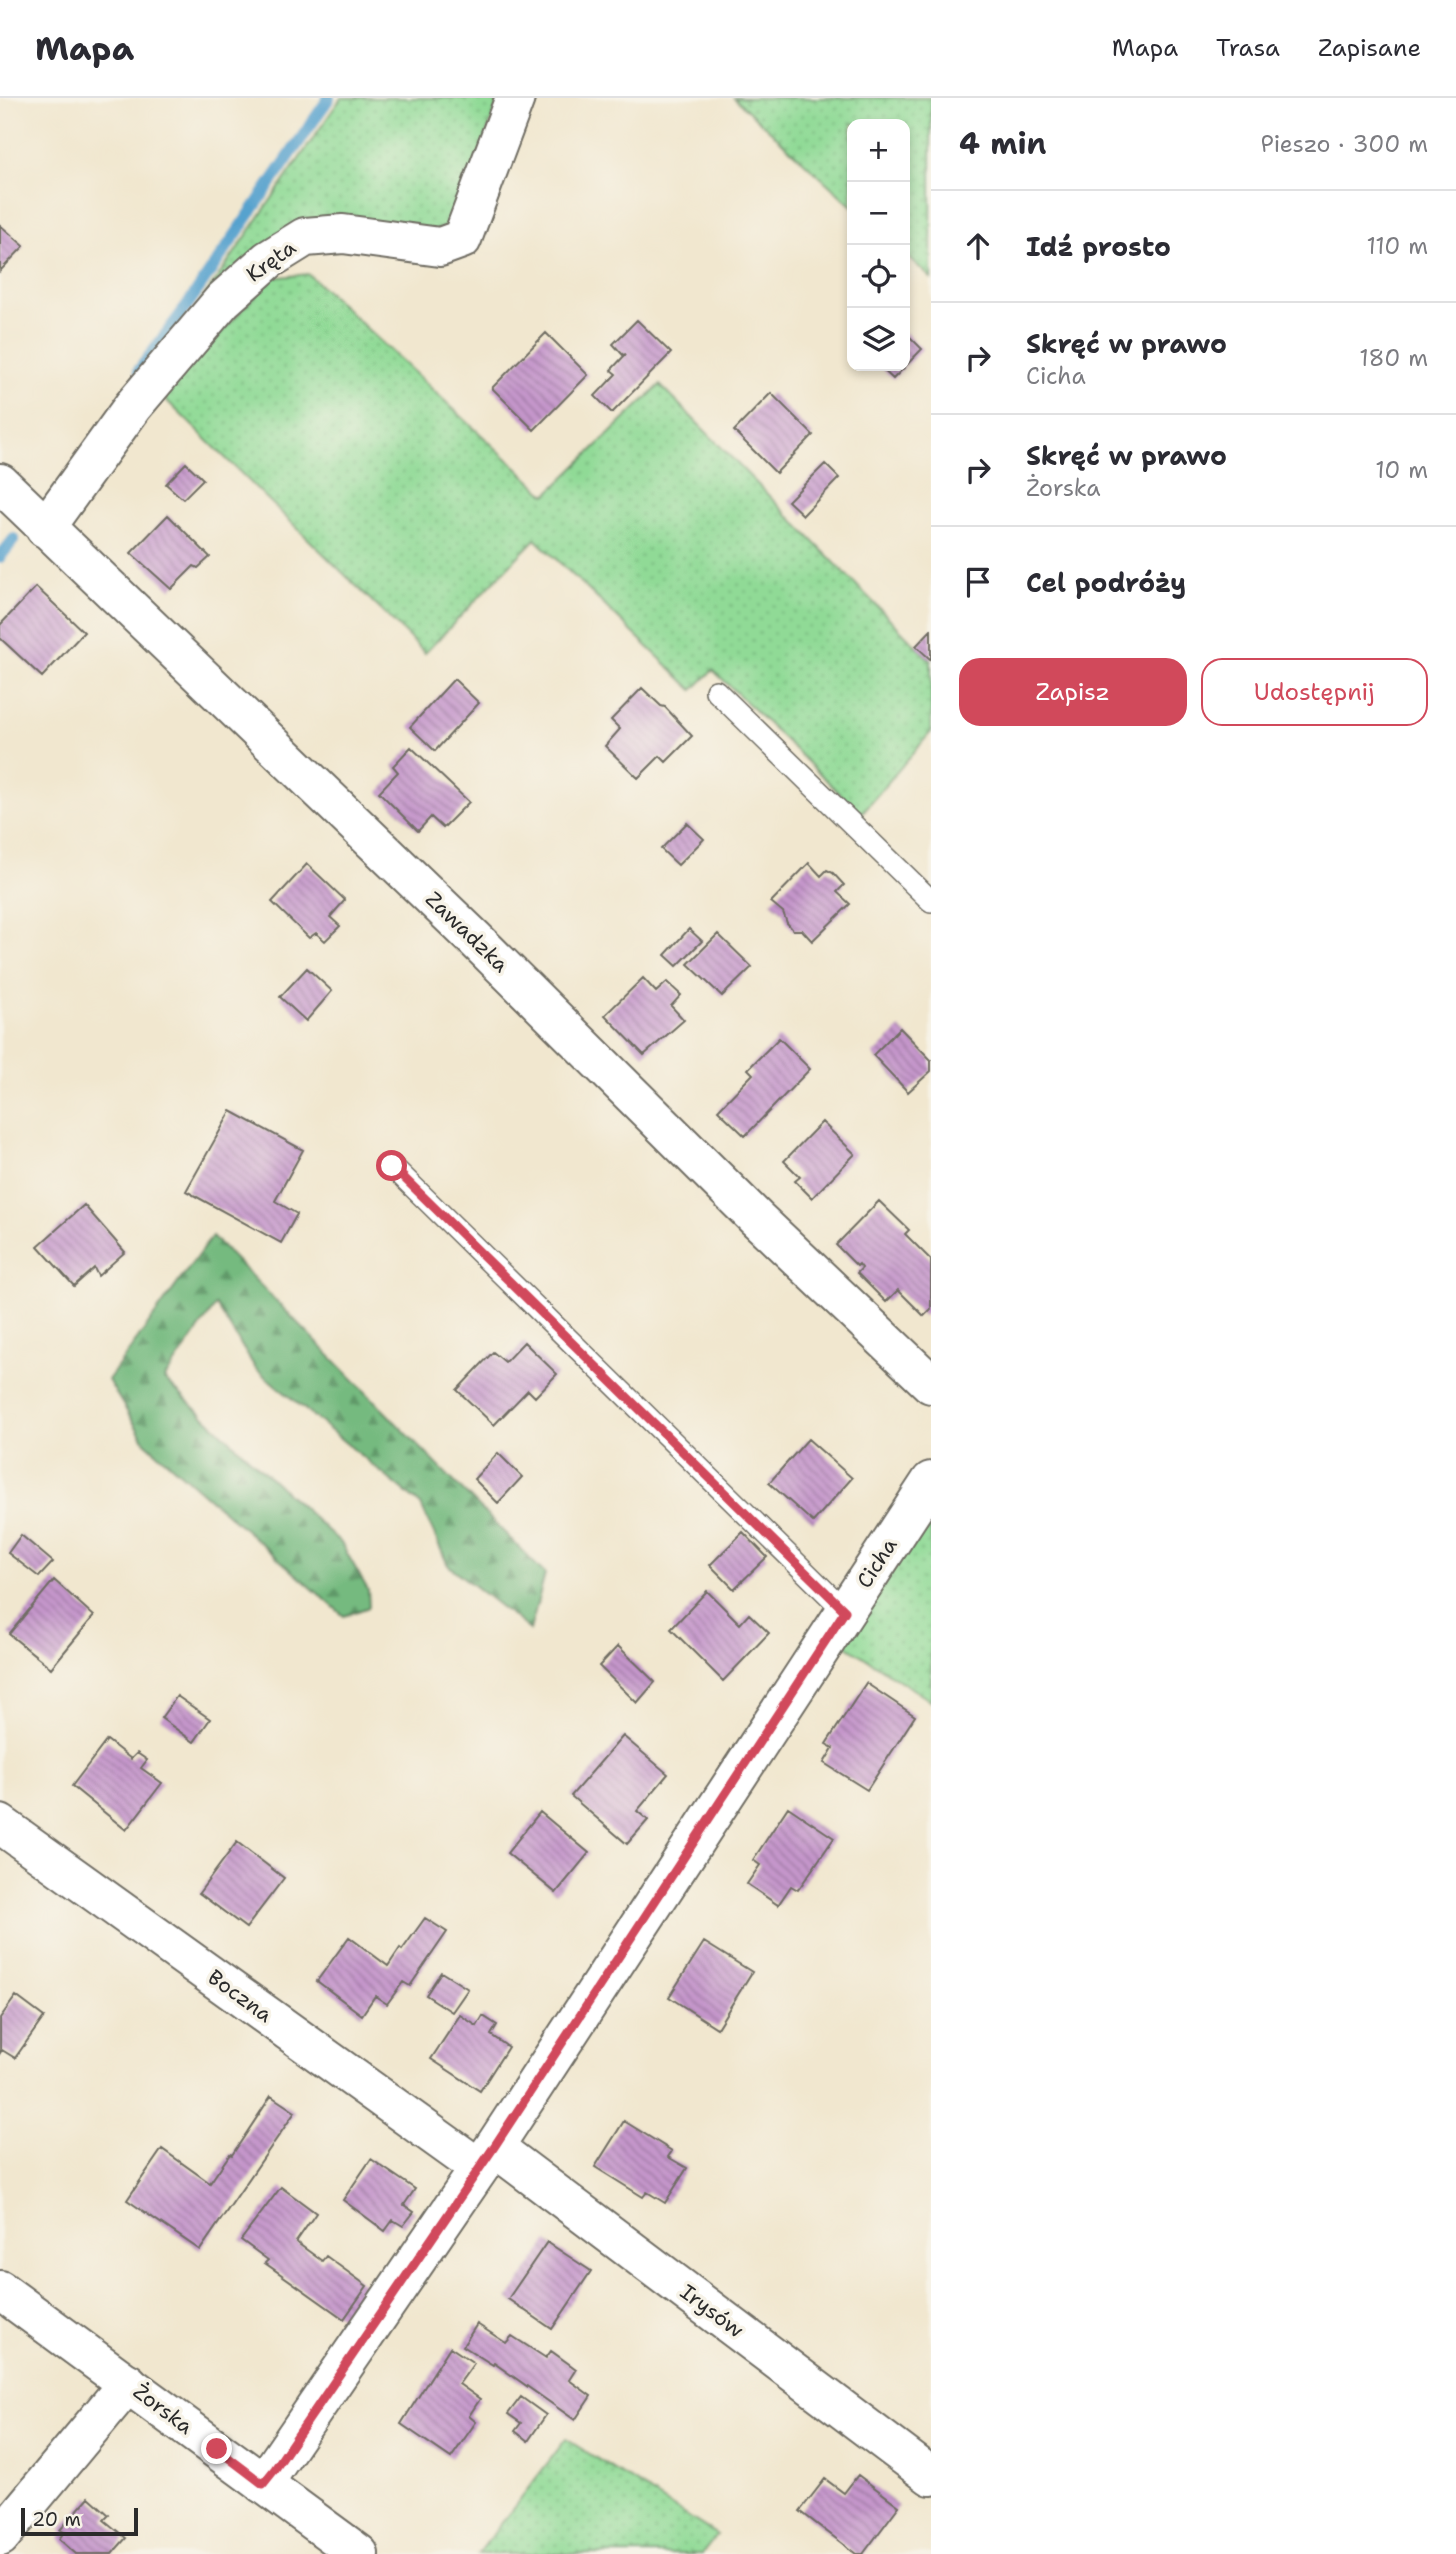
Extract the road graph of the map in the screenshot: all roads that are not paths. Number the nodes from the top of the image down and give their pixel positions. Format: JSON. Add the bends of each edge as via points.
{"nodes":[{"id":1,"x":515,"y":98,"type":"edge"},
{"id":2,"x":0,"y":483,"type":"edge"},
{"id":3,"x":44,"y":528,"type":"junction"},
{"id":4,"x":716,"y":691,"type":"dead end"},
{"id":5,"x":931,"y":901,"type":"edge"},
{"id":6,"x":392,"y":1166,"type":"dead end"},
{"id":7,"x":931,"y":1384,"type":"edge"},
{"id":8,"x":931,"y":1481,"type":"edge"},
{"id":9,"x":845,"y":1611,"type":"junction"},
{"id":10,"x":0,"y":1825,"type":"edge"},
{"id":11,"x":487,"y":2157,"type":"junction"},
{"id":12,"x":0,"y":2290,"type":"edge"},
{"id":13,"x":128,"y":2384,"type":"junction"},
{"id":14,"x":931,"y":2476,"type":"edge"},
{"id":15,"x":263,"y":2484,"type":"junction"},
{"id":16,"x":0,"y":2537,"type":"edge"},
{"id":17,"x":359,"y":2554,"type":"edge"}],
"edges":[{"from":1,"to":3,"type":"street","name":"Kręta","via":[[462,239],[440,247],[343,234],[305,237],[268,260],[223,300],[133,406]]},
{"from":2,"to":3,"type":"street","name":"Zawadzka"},
{"from":3,"to":7,"type":"street","name":"Zawadzka"},
{"from":4,"to":5,"type":"lane"},
{"from":6,"to":9,"type":"lane"},
{"from":8,"to":9,"type":"street","name":"Cicha"},
{"from":9,"to":11,"type":"street","name":"Cicha"},
{"from":10,"to":11,"type":"street","name":"Boczna"},
{"from":11,"to":14,"type":"street","name":"Irysów"},
{"from":11,"to":15,"type":"street","name":"Cicha"},
{"from":12,"to":13,"type":"street","name":"Żorska"},
{"from":13,"to":15,"type":"street","name":"Żorska"},
{"from":13,"to":16,"type":"street"},
{"from":15,"to":17,"type":"street","name":"Żorska"}]}
